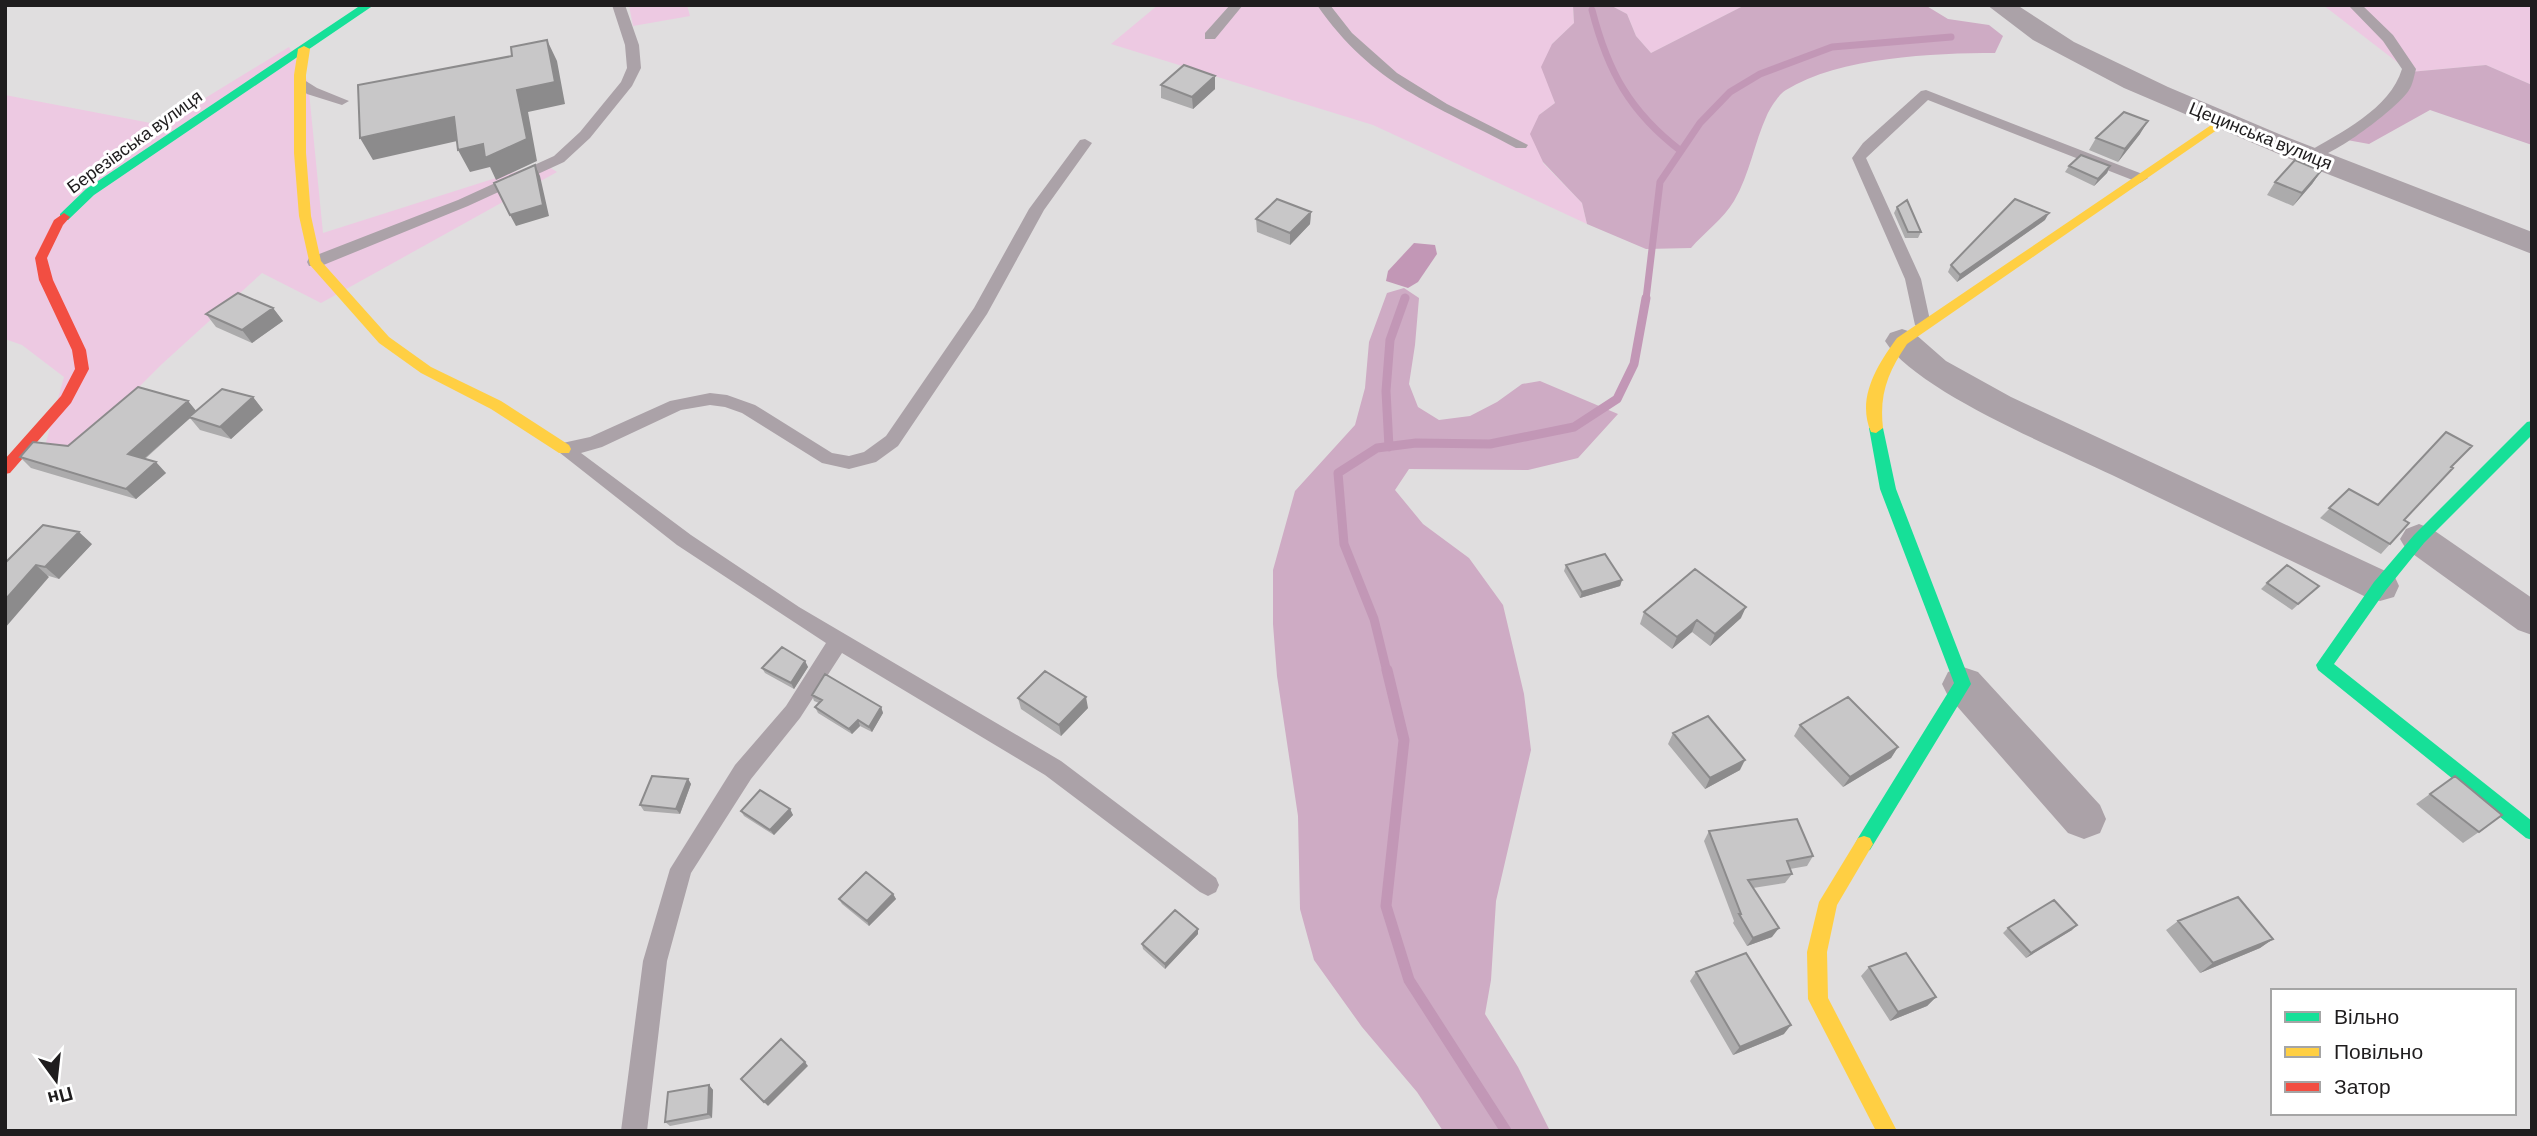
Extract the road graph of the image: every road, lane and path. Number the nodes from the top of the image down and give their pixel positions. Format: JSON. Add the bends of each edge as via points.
{"nodes":[{"id":1,"x":369,"y":5,"type":"edge"},
{"id":2,"x":618,"y":5,"type":"edge"},
{"id":3,"x":1237,"y":5,"type":"edge"},
{"id":4,"x":1324,"y":5,"type":"edge"},
{"id":5,"x":2000,"y":5,"type":"edge"},
{"id":6,"x":2354,"y":5,"type":"edge"},
{"id":7,"x":1210,"y":36,"type":"dead end"},
{"id":8,"x":304,"y":48,"type":"junction"},
{"id":9,"x":300,"y":82,"type":"junction"},
{"id":10,"x":342,"y":102,"type":"dead end"},
{"id":11,"x":2223,"y":121,"type":"junction"},
{"id":12,"x":1085,"y":143,"type":"dead end"},
{"id":13,"x":1521,"y":145,"type":"dead end"},
{"id":14,"x":2311,"y":156,"type":"junction"},
{"id":15,"x":2140,"y":178,"type":"junction"},
{"id":16,"x":2532,"y":244,"type":"edge"},
{"id":17,"x":315,"y":262,"type":"junction"},
{"id":18,"x":1913,"y":333,"type":"junction"},
{"id":19,"x":2532,"y":426,"type":"edge"},
{"id":20,"x":564,"y":449,"type":"junction"},
{"id":21,"x":5,"y":469,"type":"edge"},
{"id":22,"x":2419,"y":539,"type":"junction"},
{"id":23,"x":2380,"y":586,"type":"junction"},
{"id":24,"x":2532,"y":619,"type":"edge"},
{"id":25,"x":839,"y":641,"type":"junction"},
{"id":26,"x":1963,"y":684,"type":"junction"},
{"id":27,"x":2084,"y":819,"type":"dead end"},
{"id":28,"x":2532,"y":832,"type":"edge"},
{"id":29,"x":1208,"y":885,"type":"dead end"},
{"id":30,"x":634,"y":1131,"type":"edge"},
{"id":31,"x":1887,"y":1131,"type":"edge"}],
"edges":[{"from":1,"to":8,"type":"street","name":"Березівська вулиця"},
{"from":2,"to":17,"type":"lane","via":[[632,45],[634,68],[585,135],[559,159]]},
{"from":3,"to":7,"type":"lane"},
{"from":4,"to":13,"type":"lane","via":[[1337,26],[1404,85]]},
{"from":5,"to":11,"type":"street","name":"Цецинська вулиця","via":[[2034,31],[2101,67]]},
{"from":6,"to":14,"type":"lane","via":[[2388,38],[2409,69],[2403,89],[2357,129]]},
{"from":8,"to":9,"type":"street"},
{"from":8,"to":21,"type":"street","name":"Березівська вулиця","via":[[90,191],[58,223],[41,258],[46,280],[79,350],[82,369],[66,398]]},
{"from":9,"to":10,"type":"lane"},
{"from":9,"to":17,"type":"street","via":[[305,216]]},
{"from":11,"to":14,"type":"street","name":"Цецинська вулиця"},
{"from":11,"to":15,"type":"street"},
{"from":12,"to":20,"type":"lane","via":[[1037,209],[981,310],[879,454],[857,462],[828,461],[758,414],[728,401],[699,398],[592,444]]},
{"from":14,"to":16,"type":"street","name":"Цецинська вулиця"},
{"from":15,"to":18,"type":"street"},
{"from":15,"to":18,"type":"lane","via":[[1926,94],[1859,158],[1913,279]]},
{"from":17,"to":20,"type":"street","via":[[384,340],[426,370],[496,405]]},
{"from":18,"to":23,"type":"street","via":[[1934,369],[1998,406]]},
{"from":18,"to":26,"type":"street","via":[[1879,373],[1873,411],[1876,438],[1888,489]]},
{"from":19,"to":22,"type":"street"},
{"from":20,"to":25,"type":"lane","via":[[684,540]]},
{"from":22,"to":23,"type":"street"},
{"from":22,"to":24,"type":"street"},
{"from":23,"to":28,"type":"street","via":[[2324,665]]},
{"from":25,"to":29,"type":"lane","via":[[1054,768]]},
{"from":25,"to":30,"type":"lane","via":[[793,712],[743,772],[681,869],[655,961]]},
{"from":26,"to":27,"type":"street"},
{"from":26,"to":31,"type":"street","via":[[1828,902],[1817,952],[1818,999]]}]}
